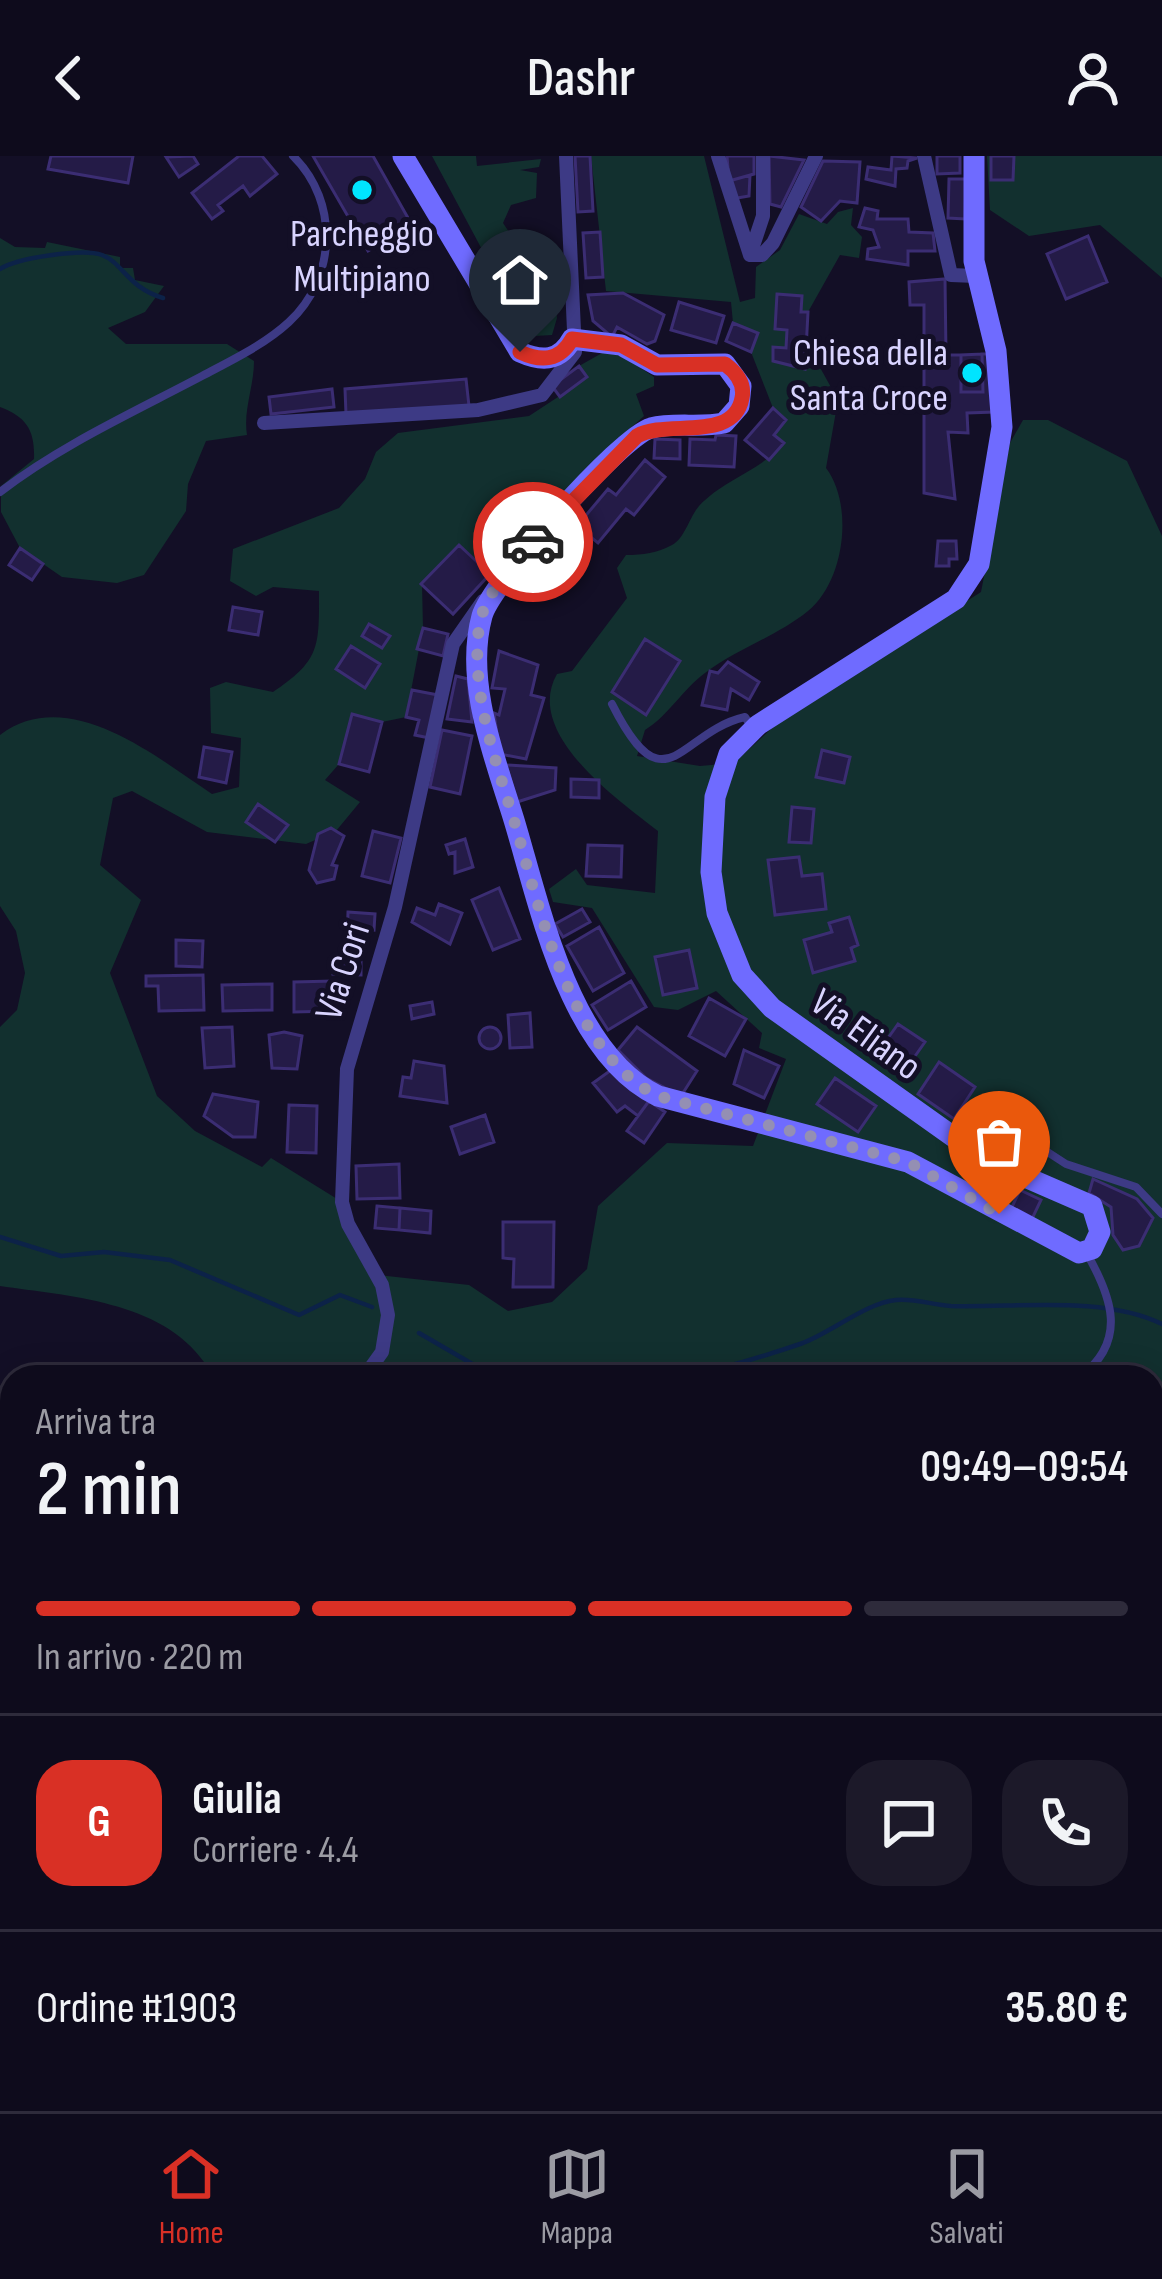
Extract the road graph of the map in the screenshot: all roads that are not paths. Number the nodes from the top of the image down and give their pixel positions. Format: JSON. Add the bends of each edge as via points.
{"nodes":[{"id":1,"x":293,"y":156,"type":"edge"},
{"id":2,"x":403,"y":156,"type":"edge"},
{"id":3,"x":566,"y":156,"type":"edge"},
{"id":4,"x":718,"y":156,"type":"edge"},
{"id":5,"x":763,"y":156,"type":"edge"},
{"id":6,"x":816,"y":156,"type":"edge"},
{"id":7,"x":923,"y":156,"type":"edge"},
{"id":8,"x":974,"y":156,"type":"edge"},
{"id":9,"x":750,"y":255,"type":"junction"},
{"id":10,"x":976,"y":276,"type":"junction"},
{"id":11,"x":569,"y":344,"type":"junction"},
{"id":12,"x":263,"y":423,"type":"dead end"},
{"id":13,"x":0,"y":492,"type":"edge"},
{"id":14,"x":495,"y":589,"type":"junction"},
{"id":15,"x":612,"y":704,"type":"dead end"},
{"id":16,"x":753,"y":729,"type":"junction"},
{"id":17,"x":1002,"y":1168,"type":"junction"},
{"id":18,"x":1162,"y":1214,"type":"edge"},
{"id":19,"x":1086,"y":1252,"type":"junction"},
{"id":20,"x":373,"y":1365,"type":"edge"},
{"id":21,"x":1092,"y":1365,"type":"edge"}],
"edges":[{"from":1,"to":13,"type":"lane","via":[[318,191],[326,230],[322,274],[301,309],[260,344]]},
{"from":2,"to":11,"type":"street","via":[[515,348],[540,359]]},
{"from":3,"to":11,"type":"street"},
{"from":4,"to":9,"type":"street"},
{"from":5,"to":9,"type":"street","via":[[763,216]]},
{"from":6,"to":9,"type":"street","via":[[773,244]]},
{"from":7,"to":10,"type":"street","via":[[950,275]]},
{"from":8,"to":10,"type":"street","name":"Via Eliano"},
{"from":10,"to":16,"type":"street","name":"Via Eliano","via":[[1002,427],[973,580],[956,599]]},
{"from":11,"to":12,"type":"street","via":[[574,358],[542,395],[523,404]]},
{"from":11,"to":14,"type":"street","via":[[611,343],[657,365],[725,364],[739,378],[739,406],[724,423],[652,428],[630,441]]},
{"from":14,"to":19,"type":"street","via":[[478,644],[492,749],[560,967],[617,1064],[669,1101],[908,1162],[1058,1246]]},
{"from":14,"to":20,"type":"street","name":"Via Cori","via":[[455,637],[392,920],[347,1069],[343,1202],[388,1315]]},
{"from":15,"to":16,"type":"lane","via":[[634,745],[654,756],[688,753],[724,722],[745,717]]},
{"from":16,"to":17,"type":"street","name":"Via Eliano","via":[[717,778],[711,860],[720,926],[742,975],[797,1028]]},
{"from":17,"to":18,"type":"lane","via":[[1011,1143],[1029,1140],[1066,1164],[1136,1187]]},
{"from":17,"to":19,"type":"street","name":"Via Eliano","via":[[1091,1206],[1100,1232]]},
{"from":19,"to":21,"type":"lane","via":[[1113,1317],[1104,1353]]}]}
